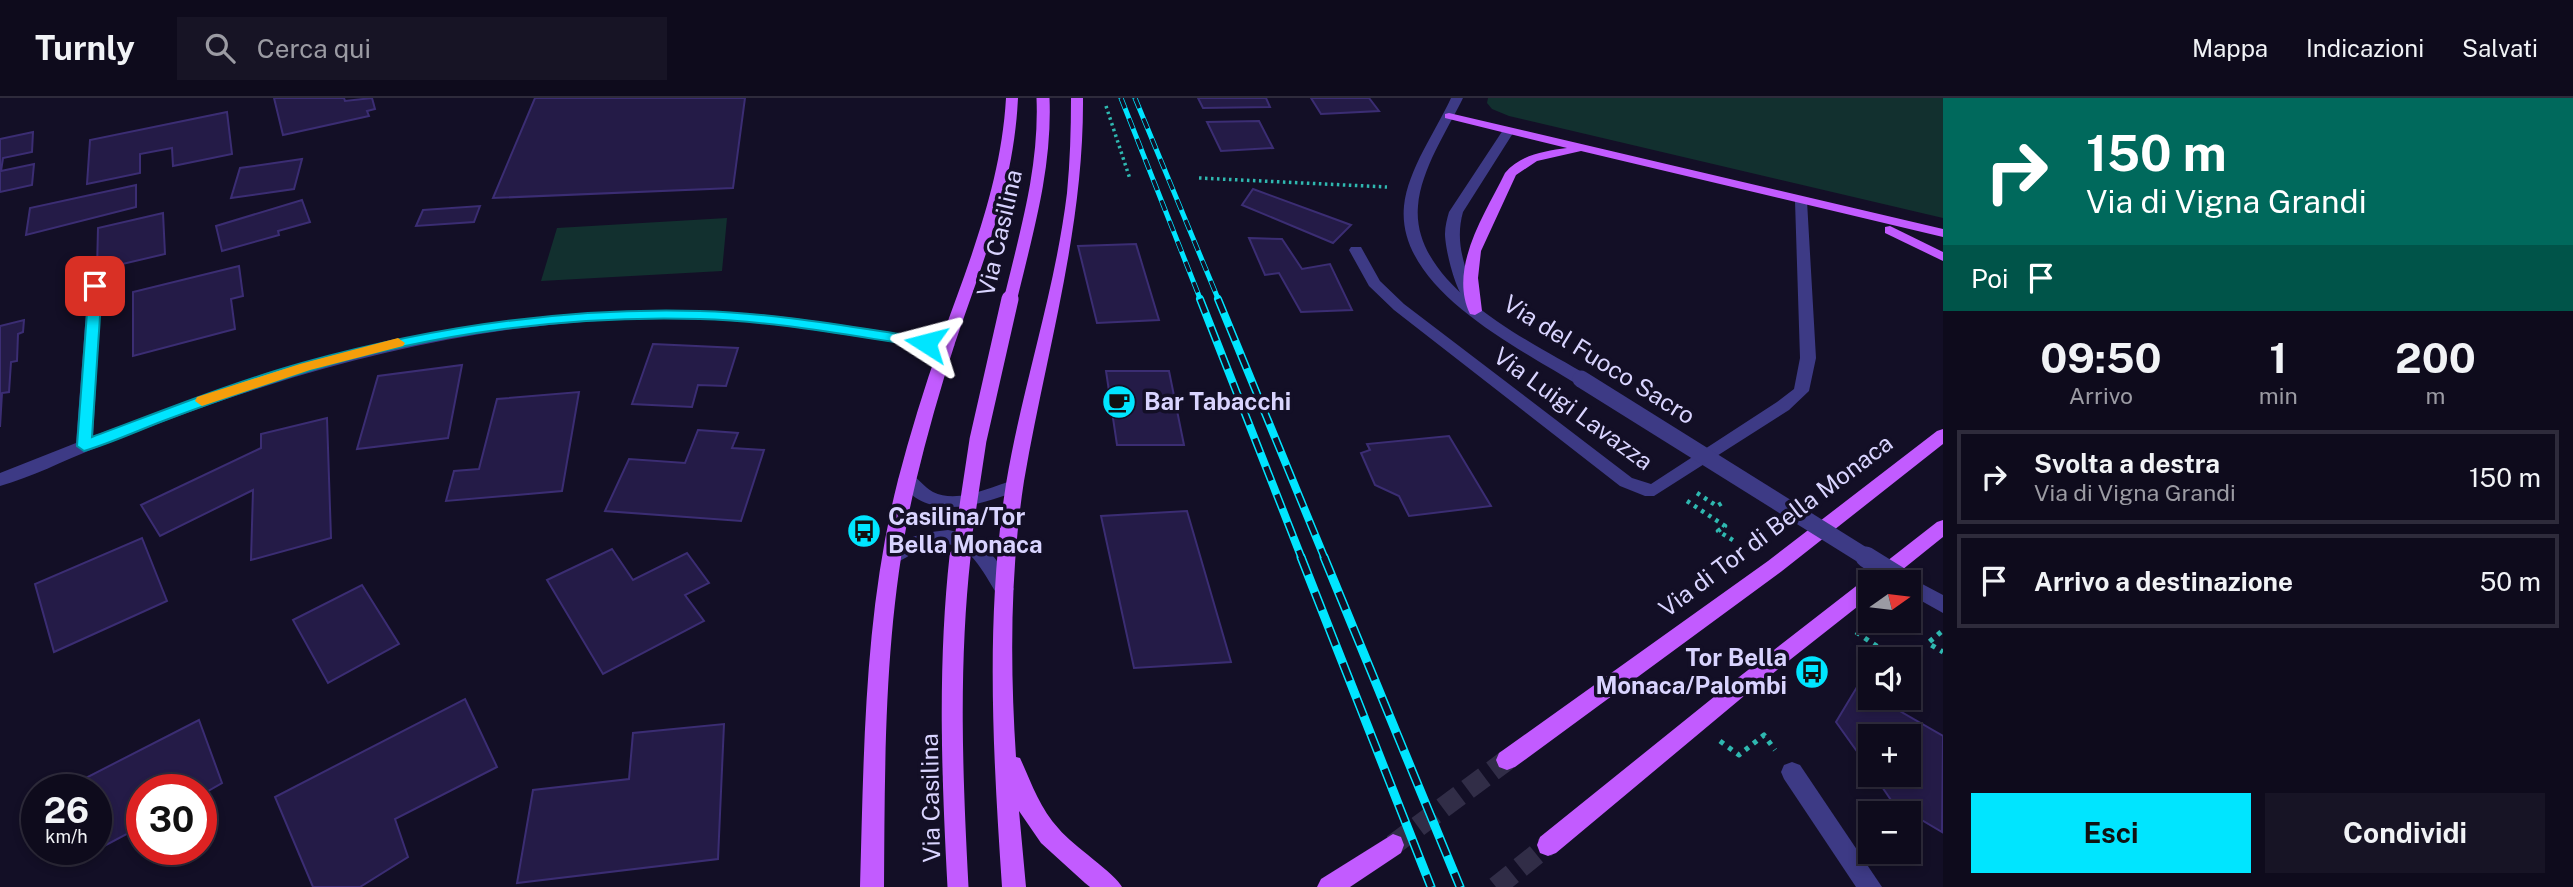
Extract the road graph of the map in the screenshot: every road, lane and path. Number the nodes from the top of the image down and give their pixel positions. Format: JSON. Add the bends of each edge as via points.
{"nodes":[{"id":1,"x":1012,"y":98,"type":"edge"},
{"id":2,"x":1043,"y":98,"type":"edge"},
{"id":3,"x":1077,"y":98,"type":"edge"},
{"id":4,"x":1103,"y":98,"type":"edge"},
{"id":5,"x":1457,"y":98,"type":"edge"},
{"id":6,"x":1449,"y":117,"type":"junction"},
{"id":7,"x":1509,"y":130,"type":"junction"},
{"id":8,"x":1589,"y":149,"type":"junction"},
{"id":9,"x":1199,"y":178,"type":"dead end"},
{"id":10,"x":1130,"y":179,"type":"dead end"},
{"id":11,"x":1416,"y":189,"type":"junction"},
{"id":12,"x":1801,"y":201,"type":"junction"},
{"id":13,"x":1821,"y":205,"type":"junction"},
{"id":14,"x":1943,"y":233,"type":"edge"},
{"id":15,"x":1356,"y":250,"type":"dead end"},
{"id":16,"x":1943,"y":257,"type":"edge"},
{"id":17,"x":95,"y":286,"type":"dead end"},
{"id":18,"x":1475,"y":311,"type":"junction"},
{"id":19,"x":947,"y":345,"type":"junction"},
{"id":20,"x":1943,"y":435,"type":"edge"},
{"id":21,"x":84,"y":446,"type":"junction"},
{"id":22,"x":907,"y":479,"type":"junction"},
{"id":23,"x":0,"y":480,"type":"edge"},
{"id":24,"x":1014,"y":486,"type":"junction"},
{"id":25,"x":1662,"y":486,"type":"junction"},
{"id":26,"x":1943,"y":527,"type":"edge"},
{"id":27,"x":1737,"y":542,"type":"dead end"},
{"id":28,"x":892,"y":557,"type":"junction"},
{"id":29,"x":1888,"y":570,"type":"edge"},
{"id":30,"x":1889,"y":570,"type":"edge"},
{"id":31,"x":1004,"y":589,"type":"junction"},
{"id":32,"x":1922,"y":591,"type":"edge"},
{"id":33,"x":1858,"y":595,"type":"edge"},
{"id":34,"x":1943,"y":605,"type":"edge"},
{"id":35,"x":1832,"y":616,"type":"junction"},
{"id":36,"x":1943,"y":631,"type":"edge"},
{"id":37,"x":1878,"y":647,"type":"edge"},
{"id":38,"x":1943,"y":652,"type":"edge"},
{"id":39,"x":1697,"y":723,"type":"junction"},
{"id":40,"x":1004,"y":736,"type":"junction"},
{"id":41,"x":1507,"y":760,"type":"tunnel mouth"},
{"id":42,"x":1792,"y":772,"type":"joint"},
{"id":43,"x":1393,"y":845,"type":"tunnel mouth"},
{"id":44,"x":1548,"y":845,"type":"tunnel mouth"},
{"id":45,"x":872,"y":887,"type":"edge"},
{"id":46,"x":958,"y":887,"type":"edge"},
{"id":47,"x":1014,"y":887,"type":"edge"},
{"id":48,"x":1110,"y":887,"type":"edge"},
{"id":49,"x":1329,"y":887,"type":"edge"},
{"id":50,"x":1870,"y":887,"type":"edge"}],
"edges":[{"from":1,"to":19,"type":"main road","via":[[990,228]]},
{"from":2,"to":46,"type":"main road","name":"Via Casilina","bridge":true,"via":[[1036,194],[980,425],[957,577],[953,734]]},
{"from":3,"to":24,"type":"main road","via":[[1078,148],[1071,201]]},
{"from":4,"to":10,"type":"path"},
{"from":5,"to":6,"type":"street","name":"Via del Fuoco Sacro"},
{"from":6,"to":7,"type":"main road"},
{"from":6,"to":11,"type":"street","name":"Via del Fuoco Sacro"},
{"from":7,"to":8,"type":"main road"},
{"from":7,"to":18,"type":"street","via":[[1457,212],[1451,230],[1453,252]]},
{"from":8,"to":12,"type":"main road"},
{"from":8,"to":18,"type":"main road","via":[[1533,158],[1511,173],[1474,251]]},
{"from":9,"to":11,"type":"path"},
{"from":11,"to":18,"type":"street","name":"Via del Fuoco Sacro","via":[[1409,227],[1416,250],[1441,283]]},
{"from":12,"to":13,"type":"main road"},
{"from":12,"to":25,"type":"street","name":"Via Luigi Lavazza","via":[[1808,358],[1801,391]]},
{"from":13,"to":14,"type":"main road"},
{"from":13,"to":16,"type":"main road","via":[[1906,236]]},
{"from":15,"to":25,"type":"street","name":"Via Luigi Lavazza","via":[[1381,291],[1421,325],[1626,482],[1645,491]]},
{"from":17,"to":21,"type":"street"},
{"from":18,"to":29,"type":"street","name":"Via del Fuoco Sacro","bridge":true},
{"from":19,"to":21,"type":"street","via":[[789,322],[701,315],[515,323],[422,338],[305,367]]},
{"from":19,"to":22,"type":"main road"},
{"from":20,"to":41,"type":"main road","name":"Via di Tor di Bella Monaca","via":[[1775,566]]},
{"from":21,"to":23,"type":"street"},
{"from":22,"to":24,"type":"street","via":[[922,495],[944,502],[974,500]]},
{"from":22,"to":28,"type":"main road"},
{"from":24,"to":31,"type":"main road"},
{"from":25,"to":27,"type":"path","via":[[1725,526],[1718,531]]},
{"from":26,"to":30,"type":"main road"},
{"from":28,"to":31,"type":"street","via":[[934,538],[964,540],[979,551]]},
{"from":28,"to":45,"type":"main road","via":[[880,652]]},
{"from":31,"to":40,"type":"main road"},
{"from":32,"to":34,"type":"street","name":"Via del Fuoco Sacro"},
{"from":33,"to":35,"type":"main road"},
{"from":35,"to":37,"type":"path"},
{"from":35,"to":39,"type":"main road"},
{"from":36,"to":38,"type":"path","via":[[1928,643]]},
{"from":39,"to":42,"type":"path","via":[[1738,755],[1764,735]]},
{"from":39,"to":44,"type":"main road"},
{"from":40,"to":47,"type":"main road"},
{"from":40,"to":48,"type":"main road","via":[[1016,780],[1038,823],[1066,855]]},
{"from":42,"to":50,"type":"street"},
{"from":43,"to":49,"type":"main road"}]}
